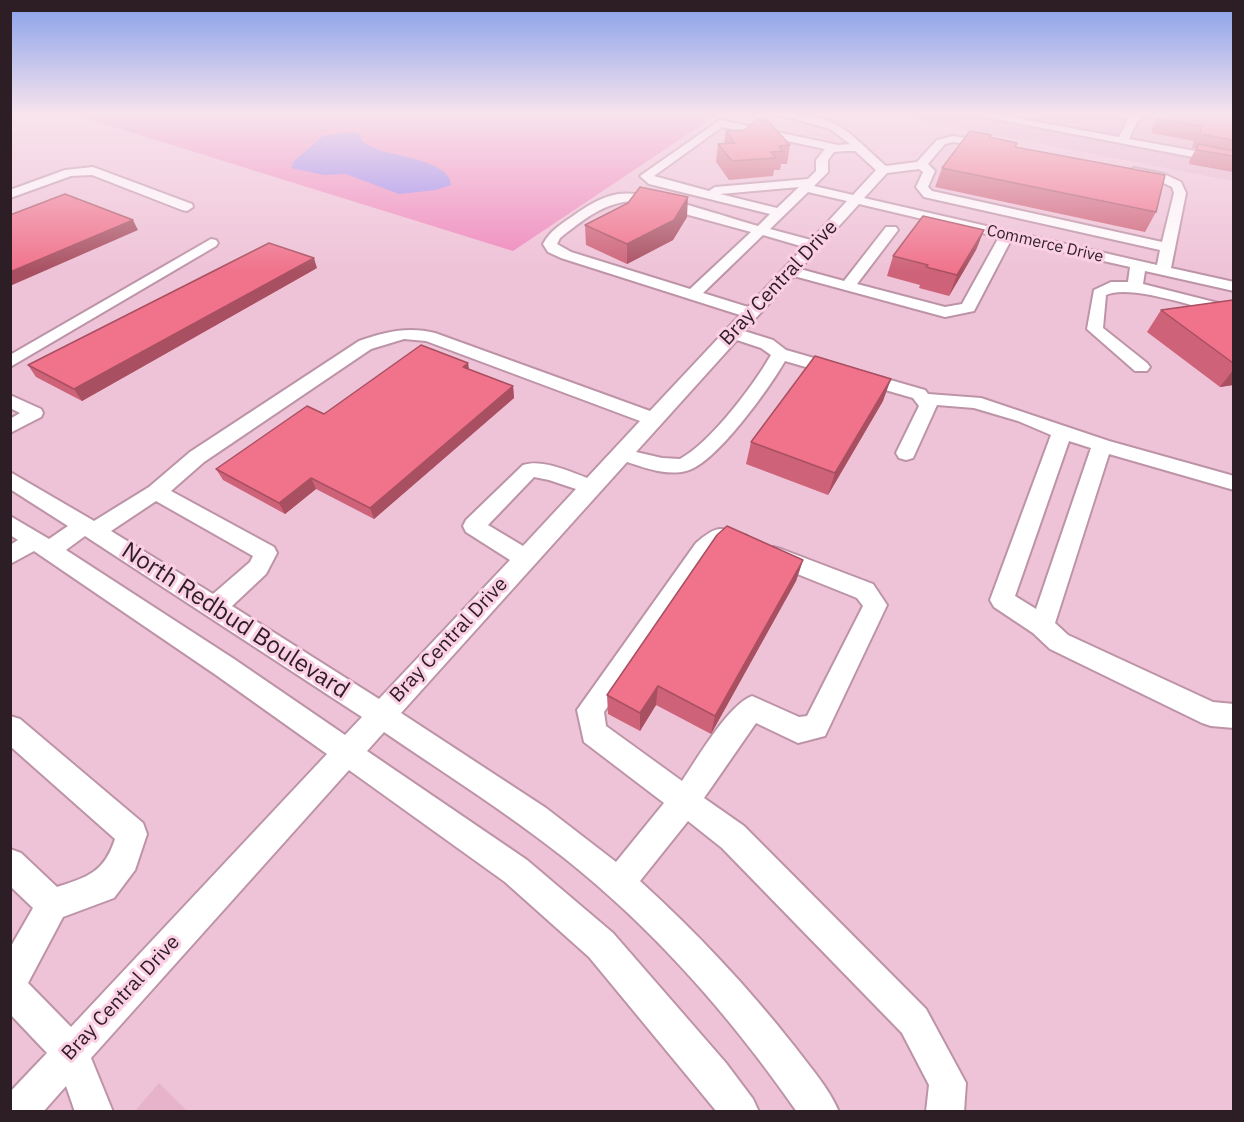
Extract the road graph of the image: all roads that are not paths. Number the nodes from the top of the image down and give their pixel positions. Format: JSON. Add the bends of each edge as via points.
{"nodes":[{"id":1,"x":659,"y":166,"type":"edge"},
{"id":2,"x":822,"y":166,"type":"edge"},
{"id":3,"x":879,"y":166,"type":"edge"},
{"id":4,"x":911,"y":166,"type":"edge"},
{"id":5,"x":923,"y":166,"type":"edge"},
{"id":6,"x":883,"y":170,"type":"junction"},
{"id":7,"x":1126,"y":171,"type":"edge"},
{"id":8,"x":809,"y":185,"type":"junction"},
{"id":9,"x":699,"y":193,"type":"junction"},
{"id":10,"x":10,"y":194,"type":"edge"},
{"id":11,"x":855,"y":200,"type":"junction"},
{"id":12,"x":187,"y":207,"type":"dead end"},
{"id":13,"x":986,"y":208,"type":"junction"},
{"id":14,"x":780,"y":213,"type":"junction"},
{"id":15,"x":974,"y":227,"type":"junction"},
{"id":16,"x":891,"y":230,"type":"dead end"},
{"id":17,"x":761,"y":231,"type":"junction"},
{"id":18,"x":1007,"y":235,"type":"junction"},
{"id":19,"x":211,"y":243,"type":"dead end"},
{"id":20,"x":814,"y":245,"type":"junction"},
{"id":21,"x":1168,"y":248,"type":"junction"},
{"id":22,"x":1138,"y":265,"type":"junction"},
{"id":23,"x":790,"y":270,"type":"junction"},
{"id":24,"x":1163,"y":271,"type":"junction"},
{"id":25,"x":848,"y":286,"type":"junction"},
{"id":26,"x":1135,"y":287,"type":"junction"},
{"id":27,"x":1233,"y":287,"type":"edge"},
{"id":28,"x":693,"y":295,"type":"junction"},
{"id":29,"x":1233,"y":312,"type":"edge"},
{"id":30,"x":751,"y":313,"type":"junction"},
{"id":31,"x":733,"y":333,"type":"junction"},
{"id":32,"x":780,"y":354,"type":"junction"},
{"id":33,"x":10,"y":362,"type":"edge"},
{"id":34,"x":1141,"y":367,"type":"dead end"},
{"id":35,"x":923,"y":399,"type":"junction"},
{"id":36,"x":10,"y":400,"type":"edge"},
{"id":37,"x":652,"y":419,"type":"junction"},
{"id":38,"x":10,"y":427,"type":"edge"},
{"id":39,"x":1062,"y":432,"type":"junction"},
{"id":40,"x":1102,"y":445,"type":"junction"},
{"id":41,"x":906,"y":453,"type":"dead end"},
{"id":42,"x":621,"y":454,"type":"junction"},
{"id":43,"x":10,"y":479,"type":"edge"},
{"id":44,"x":1233,"y":483,"type":"edge"},
{"id":45,"x":591,"y":487,"type":"junction"},
{"id":46,"x":156,"y":492,"type":"junction"},
{"id":47,"x":10,"y":524,"type":"edge"},
{"id":48,"x":90,"y":528,"type":"junction"},
{"id":49,"x":42,"y":545,"type":"junction"},
{"id":50,"x":10,"y":556,"type":"edge"},
{"id":51,"x":525,"y":559,"type":"junction"},
{"id":52,"x":215,"y":607,"type":"junction"},
{"id":53,"x":1042,"y":626,"type":"junction"},
{"id":54,"x":380,"y":714,"type":"junction"},
{"id":55,"x":1233,"y":716,"type":"edge"},
{"id":56,"x":10,"y":728,"type":"edge"},
{"id":57,"x":347,"y":752,"type":"junction"},
{"id":58,"x":685,"y":801,"type":"junction"},
{"id":59,"x":10,"y":864,"type":"edge"},
{"id":60,"x":618,"y":884,"type":"junction"},
{"id":61,"x":52,"y":905,"type":"junction"},
{"id":62,"x":10,"y":983,"type":"edge"},
{"id":63,"x":10,"y":989,"type":"edge"},
{"id":64,"x":71,"y":1052,"type":"junction"},
{"id":65,"x":17,"y":1112,"type":"edge"},
{"id":66,"x":94,"y":1112,"type":"edge"},
{"id":67,"x":740,"y":1112,"type":"edge"},
{"id":68,"x":820,"y":1112,"type":"edge"},
{"id":69,"x":945,"y":1112,"type":"edge"}],
"edges":[{"from":1,"to":9,"type":"street","via":[[646,176]]},
{"from":2,"to":8,"type":"street","via":[[822,172]]},
{"from":3,"to":6,"type":"street"},
{"from":4,"to":6,"type":"street"},
{"from":5,"to":13,"type":"street","via":[[929,171],[922,187],[928,194]]},
{"from":6,"to":11,"type":"street","name":"Bray Central Drive"},
{"from":7,"to":21,"type":"street","via":[[1160,177],[1177,185],[1180,193]]},
{"from":8,"to":9,"type":"street","name":"Commerce Drive"},
{"from":8,"to":11,"type":"street","name":"Commerce Drive"},
{"from":8,"to":14,"type":"street"},
{"from":9,"to":14,"type":"street"},
{"from":10,"to":12,"type":"street","via":[[69,173],[93,171]]},
{"from":11,"to":15,"type":"street","name":"Commerce Drive"},
{"from":11,"to":20,"type":"street","name":"Bray Central Drive"},
{"from":13,"to":15,"type":"street"},
{"from":13,"to":21,"type":"street"},
{"from":14,"to":17,"type":"street"},
{"from":15,"to":18,"type":"street","name":"Commerce Drive"},
{"from":16,"to":25,"type":"street"},
{"from":17,"to":20,"type":"street"},
{"from":17,"to":28,"type":"street"},
{"from":17,"to":28,"type":"street","via":[[624,196],[601,203],[554,236],[550,244],[566,255]]},
{"from":18,"to":22,"type":"street","name":"Commerce Drive"},
{"from":18,"to":25,"type":"street","via":[[968,308],[945,312]]},
{"from":19,"to":33,"type":"street"},
{"from":20,"to":23,"type":"street","name":"Bray Central Drive"},
{"from":21,"to":24,"type":"street"},
{"from":22,"to":24,"type":"street","name":"Commerce Drive"},
{"from":22,"to":26,"type":"street"},
{"from":23,"to":25,"type":"street"},
{"from":23,"to":30,"type":"street","name":"Bray Central Drive"},
{"from":24,"to":27,"type":"street","name":"Commerce Drive"},
{"from":26,"to":29,"type":"street"},
{"from":26,"to":34,"type":"street","via":[[1111,286],[1099,293],[1095,328]]},
{"from":28,"to":30,"type":"street"},
{"from":30,"to":31,"type":"street","name":"Bray Central Drive"},
{"from":31,"to":32,"type":"street","via":[[767,344]]},
{"from":31,"to":37,"type":"street","name":"Bray Central Drive"},
{"from":32,"to":35,"type":"street","via":[[919,394]]},
{"from":32,"to":42,"type":"street","via":[[703,454],[685,465],[658,464]]},
{"from":35,"to":39,"type":"street","via":[[975,402]]},
{"from":35,"to":41,"type":"street","via":[[928,406]]},
{"from":36,"to":38,"type":"street","via":[[34,413]]},
{"from":37,"to":42,"type":"street","name":"Bray Central Drive"},
{"from":37,"to":46,"type":"street","via":[[429,336],[391,334],[365,345],[197,457]]},
{"from":39,"to":40,"type":"street"},
{"from":39,"to":53,"type":"street","via":[[1002,600]]},
{"from":40,"to":44,"type":"street"},
{"from":40,"to":53,"type":"street"},
{"from":42,"to":45,"type":"street","name":"Bray Central Drive"},
{"from":43,"to":48,"type":"street","name":"North Redbud Boulevard"},
{"from":45,"to":51,"type":"street","name":"Bray Central Drive"},
{"from":45,"to":51,"type":"street","via":[[530,470],[474,526]]},
{"from":46,"to":48,"type":"street"},
{"from":46,"to":52,"type":"street","via":[[266,553],[258,568]]},
{"from":47,"to":49,"type":"street","name":"North Redbud Boulevard"},
{"from":48,"to":49,"type":"street"},
{"from":48,"to":52,"type":"street","name":"North Redbud Boulevard"},
{"from":49,"to":50,"type":"street"},
{"from":49,"to":57,"type":"street","name":"North Redbud Boulevard"},
{"from":51,"to":54,"type":"street","name":"Bray Central Drive"},
{"from":52,"to":54,"type":"street","name":"North Redbud Boulevard"},
{"from":53,"to":55,"type":"street","via":[[1059,642],[1211,714]]},
{"from":54,"to":57,"type":"street","name":"Bray Central Drive"},
{"from":54,"to":60,"type":"street","name":"North Redbud Boulevard","via":[[593,861]]},
{"from":56,"to":61,"type":"street","via":[[132,834],[123,859],[103,887]]},
{"from":57,"to":64,"type":"street","name":"Bray Central Drive"},
{"from":57,"to":67,"type":"street","name":"North Redbud Boulevard","via":[[516,871],[601,945]]},
{"from":58,"to":58,"type":"street","via":[[594,733],[590,710],[704,549],[720,535],[865,591],[875,605],[815,727],[798,730],[752,708]]},
{"from":58,"to":60,"type":"street"},
{"from":58,"to":69,"type":"street","via":[[733,837],[914,1021],[948,1083]]},
{"from":59,"to":61,"type":"street"},
{"from":60,"to":68,"type":"street","name":"North Redbud Boulevard","via":[[710,971],[763,1032]]},
{"from":61,"to":62,"type":"street"},
{"from":63,"to":64,"type":"street"},
{"from":64,"to":65,"type":"street","name":"Bray Central Drive"},
{"from":64,"to":66,"type":"street"}]}
